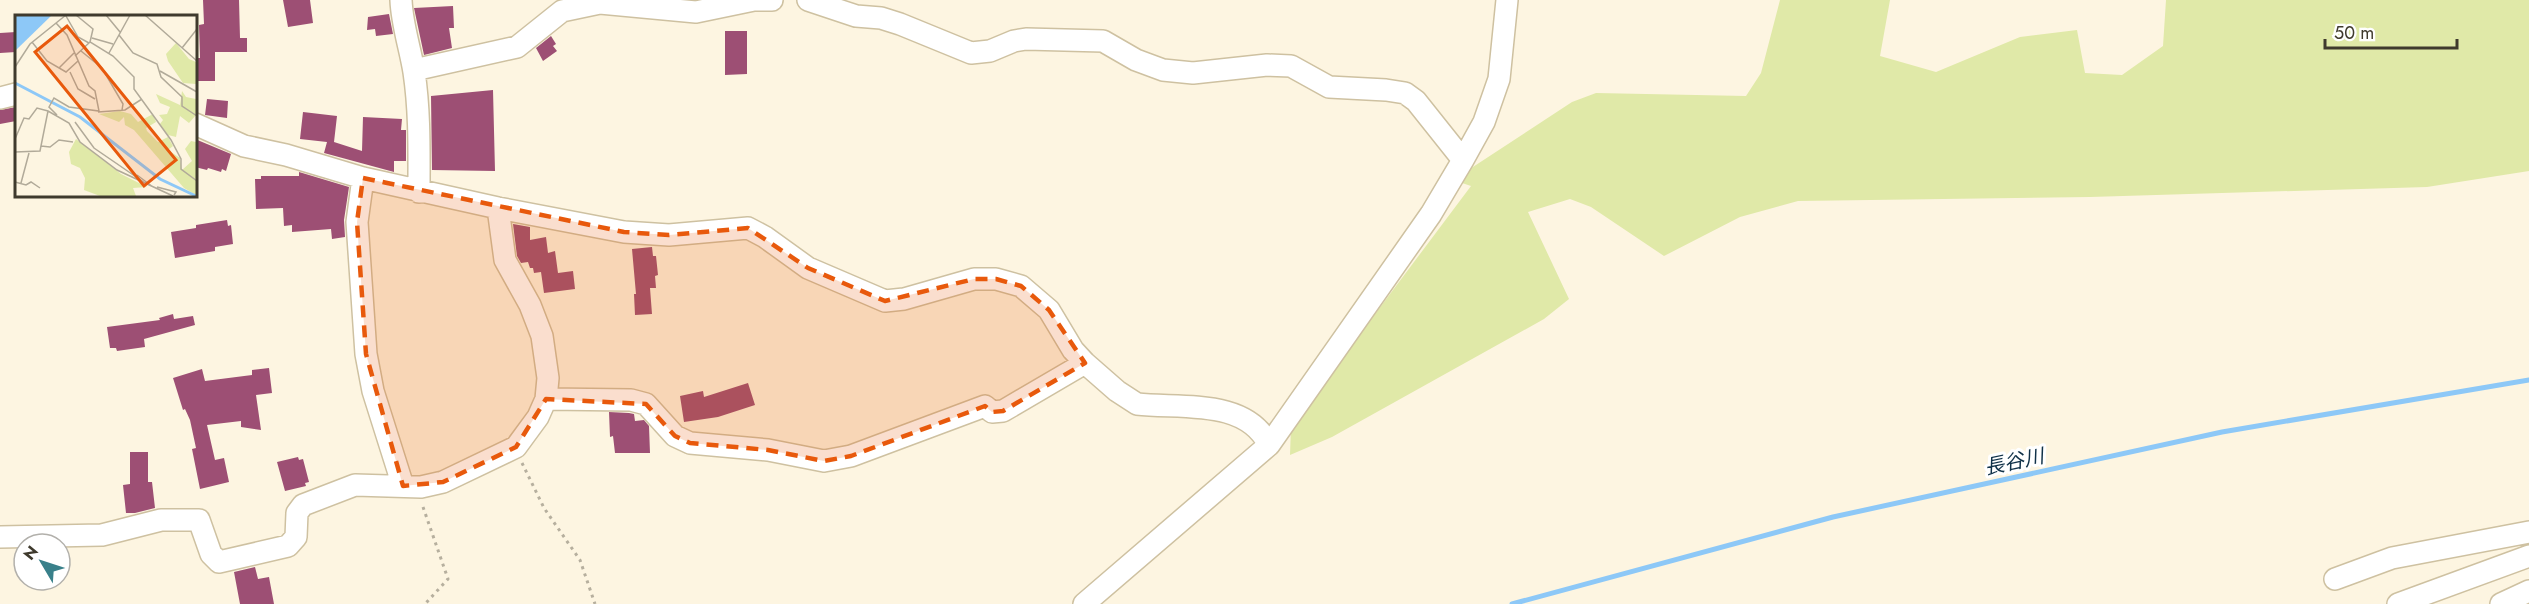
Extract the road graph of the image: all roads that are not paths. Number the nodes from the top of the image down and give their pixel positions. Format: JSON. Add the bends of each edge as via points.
{"nodes":[{"id":1,"x":401,"y":0,"type":"edge"},
{"id":2,"x":772,"y":0,"type":"edge"},
{"id":3,"x":808,"y":0,"type":"edge"},
{"id":4,"x":1507,"y":0,"type":"edge"},
{"id":5,"x":414,"y":70,"type":"junction"},
{"id":6,"x":15,"y":94,"type":"edge"},
{"id":7,"x":0,"y":98,"type":"edge"},
{"id":8,"x":196,"y":124,"type":"edge"},
{"id":9,"x":1463,"y":160,"type":"junction"},
{"id":10,"x":363,"y":178,"type":"junction"},
{"id":11,"x":419,"y":192,"type":"junction"},
{"id":12,"x":498,"y":208,"type":"junction"},
{"id":13,"x":1085,"y":363,"type":"junction"},
{"id":14,"x":546,"y":399,"type":"junction"},
{"id":15,"x":1269,"y":445,"type":"junction"},
{"id":16,"x":412,"y":487,"type":"junction"},
{"id":17,"x":2529,"y":532,"type":"edge"},
{"id":18,"x":0,"y":537,"type":"edge"},
{"id":19,"x":2529,"y":556,"type":"edge"},
{"id":20,"x":2335,"y":579,"type":"dead end"},
{"id":21,"x":2529,"y":591,"type":"edge"},
{"id":22,"x":1084,"y":604,"type":"edge"},
{"id":23,"x":2398,"y":604,"type":"edge"},
{"id":24,"x":2501,"y":604,"type":"edge"}],
"edges":[{"from":1,"to":5,"type":"street"},
{"from":2,"to":5,"type":"street","via":[[696,12],[585,5],[562,11],[517,47]]},
{"from":3,"to":9,"type":"street","via":[[856,16],[900,24],[971,53],[1026,39],[1103,41],[1163,70],[1193,74],[1291,66],[1329,87],[1405,93],[1416,101]]},
{"from":4,"to":9,"type":"street","via":[[1499,78],[1484,122]]},
{"from":5,"to":11,"type":"street","via":[[419,111]]},
{"from":6,"to":7,"type":"street"},
{"from":8,"to":10,"type":"street","via":[[244,146]]},
{"from":9,"to":15,"type":"street","via":[[1431,214]]},
{"from":10,"to":11,"type":"street"},
{"from":10,"to":16,"type":"street","via":[[357,222],[366,354],[373,391]]},
{"from":11,"to":12,"type":"street"},
{"from":12,"to":13,"type":"street","via":[[624,232],[669,235],[748,228],[808,268],[885,301],[974,279],[996,279],[1021,286],[1049,310]]},
{"from":12,"to":14,"type":"street","via":[[505,260],[542,336],[548,378]]},
{"from":13,"to":14,"type":"street","via":[[1003,411],[992,412],[985,406],[851,456],[824,461],[768,450],[690,443],[675,436],[646,404],[631,400]]},
{"from":13,"to":15,"type":"street","via":[[1137,404],[1207,408],[1235,414],[1262,430]]},
{"from":14,"to":16,"type":"street","via":[[516,447],[443,482]]},
{"from":15,"to":22,"type":"street"},
{"from":16,"to":18,"type":"street","via":[[355,485],[303,505],[297,513],[296,537],[288,546],[219,562],[211,554],[199,520],[161,520],[102,535]]},
{"from":17,"to":20,"type":"street","via":[[2392,558]]},
{"from":19,"to":23,"type":"street"},
{"from":21,"to":24,"type":"street"}]}
